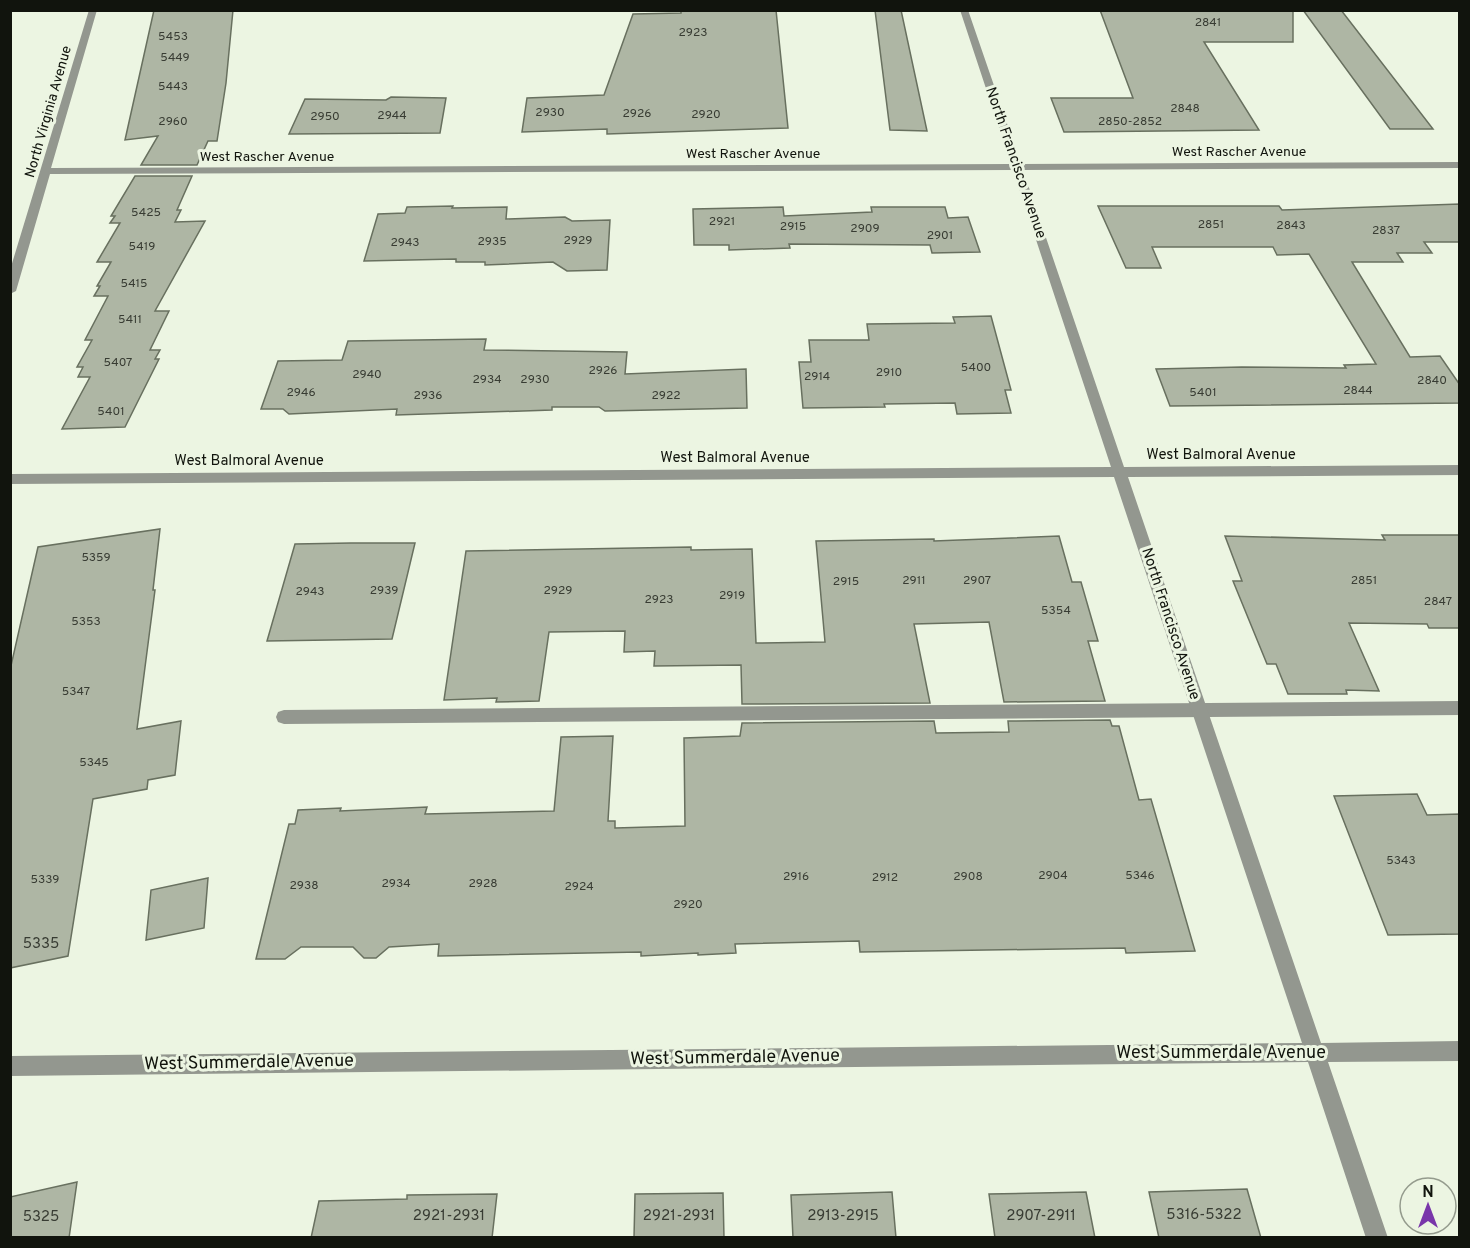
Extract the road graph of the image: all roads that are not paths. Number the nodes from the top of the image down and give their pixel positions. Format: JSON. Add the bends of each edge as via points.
{"nodes":[{"id":1,"x":93,"y":10,"type":"edge"},
{"id":2,"x":964,"y":10,"type":"edge"},
{"id":3,"x":1460,"y":165,"type":"edge"},
{"id":4,"x":1016,"y":166,"type":"junction"},
{"id":5,"x":46,"y":171,"type":"junction"},
{"id":6,"x":10,"y":291,"type":"edge"},
{"id":7,"x":1460,"y":470,"type":"edge"},
{"id":8,"x":1119,"y":472,"type":"junction"},
{"id":9,"x":10,"y":479,"type":"edge"},
{"id":10,"x":1460,"y":708,"type":"edge"},
{"id":11,"x":1199,"y":710,"type":"junction"},
{"id":12,"x":284,"y":717,"type":"dead end"},
{"id":13,"x":1460,"y":1051,"type":"edge"},
{"id":14,"x":1314,"y":1053,"type":"junction"},
{"id":15,"x":10,"y":1066,"type":"edge"},
{"id":16,"x":1377,"y":1238,"type":"edge"}],
"edges":[{"from":1,"to":5,"type":"street","name":"North Virginia Avenue"},
{"from":2,"to":4,"type":"street","name":"North Francisco Avenue"},
{"from":3,"to":4,"type":"street","name":"West Rascher Avenue"},
{"from":4,"to":5,"type":"street","name":"West Rascher Avenue"},
{"from":4,"to":8,"type":"street","name":"North Francisco Avenue"},
{"from":5,"to":6,"type":"street","name":"North Virginia Avenue"},
{"from":7,"to":8,"type":"street","name":"West Balmoral Avenue"},
{"from":8,"to":9,"type":"street","name":"West Balmoral Avenue"},
{"from":8,"to":11,"type":"street","name":"North Francisco Avenue"},
{"from":10,"to":11,"type":"street"},
{"from":11,"to":12,"type":"street"},
{"from":11,"to":14,"type":"street","name":"North Francisco Avenue"},
{"from":13,"to":14,"type":"street","name":"West Summerdale Avenue"},
{"from":14,"to":15,"type":"street","name":"West Summerdale Avenue"},
{"from":14,"to":16,"type":"street","name":"North Francisco Avenue"}]}
